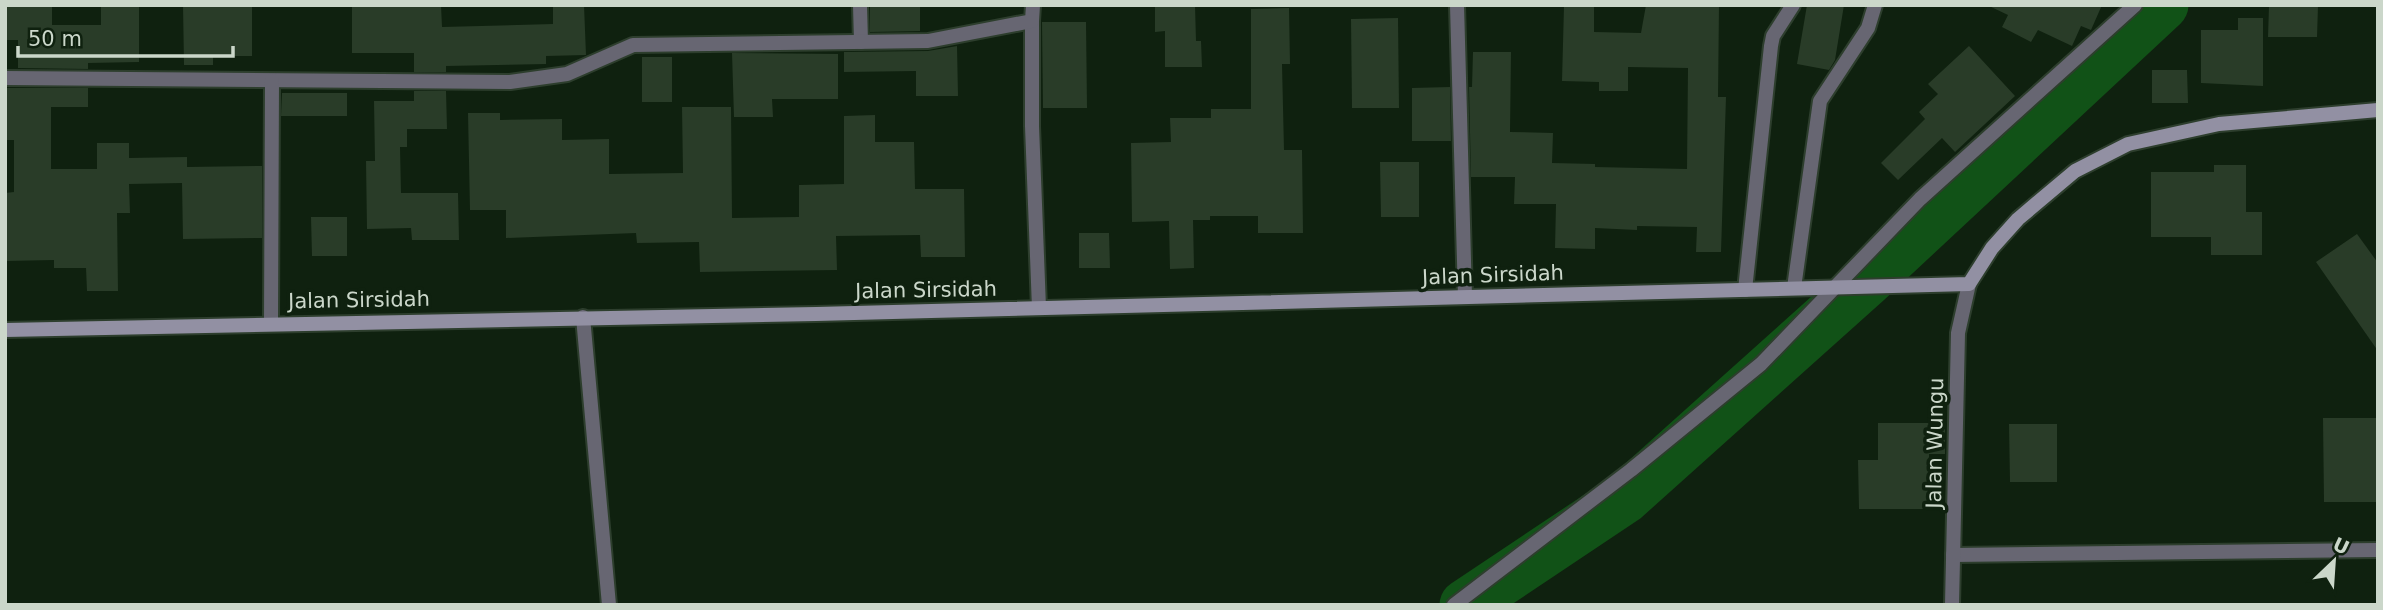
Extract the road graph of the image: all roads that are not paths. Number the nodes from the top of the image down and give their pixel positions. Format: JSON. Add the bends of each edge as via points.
{"nodes":[{"id":1,"x":860,"y":5,"type":"edge"},
{"id":2,"x":1034,"y":5,"type":"edge"},
{"id":3,"x":1457,"y":5,"type":"edge"},
{"id":4,"x":1793,"y":5,"type":"edge"},
{"id":5,"x":1875,"y":5,"type":"edge"},
{"id":6,"x":2135,"y":5,"type":"edge"},
{"id":7,"x":1032,"y":21,"type":"junction"},
{"id":8,"x":861,"y":42,"type":"junction"},
{"id":9,"x":5,"y":78,"type":"edge"},
{"id":10,"x":272,"y":81,"type":"junction"},
{"id":11,"x":2378,"y":110,"type":"edge"},
{"id":12,"x":1969,"y":284,"type":"junction"},
{"id":13,"x":1843,"y":287,"type":"junction"},
{"id":14,"x":1794,"y":288,"type":"junction"},
{"id":15,"x":1745,"y":290,"type":"junction"},
{"id":16,"x":1465,"y":297,"type":"junction"},
{"id":17,"x":1039,"y":308,"type":"junction"},
{"id":18,"x":583,"y":317,"type":"junction"},
{"id":19,"x":271,"y":324,"type":"junction"},
{"id":20,"x":5,"y":330,"type":"edge"},
{"id":21,"x":2378,"y":550,"type":"edge"},
{"id":22,"x":1953,"y":555,"type":"junction"},
{"id":23,"x":610,"y":605,"type":"edge"},
{"id":24,"x":1454,"y":605,"type":"edge"},
{"id":25,"x":1952,"y":605,"type":"edge"}],
"edges":[{"from":1,"to":8,"type":"street"},
{"from":2,"to":7,"type":"street"},
{"from":3,"to":16,"type":"street"},
{"from":4,"to":15,"type":"street","via":[[1771,46]]},
{"from":5,"to":14,"type":"street","via":[[1868,28],[1820,102]]},
{"from":6,"to":13,"type":"street","via":[[1920,200]]},
{"from":7,"to":8,"type":"street","via":[[928,41]]},
{"from":7,"to":17,"type":"street"},
{"from":8,"to":10,"type":"street","via":[[634,46],[567,74],[510,82]]},
{"from":9,"to":10,"type":"street"},
{"from":10,"to":19,"type":"street"},
{"from":11,"to":12,"type":"street","via":[[2219,124],[2128,144],[2075,171],[2018,219]]},
{"from":12,"to":13,"type":"street","name":"Jalan Sirsidah"},
{"from":12,"to":22,"type":"street","name":"Jalan Wungu","via":[[1958,332]]},
{"from":13,"to":14,"type":"street","name":"Jalan Sirsidah"},
{"from":13,"to":24,"type":"street","via":[[1739,382]]},
{"from":14,"to":15,"type":"street","name":"Jalan Sirsidah"},
{"from":15,"to":16,"type":"street","name":"Jalan Sirsidah"},
{"from":16,"to":17,"type":"street","name":"Jalan Sirsidah"},
{"from":17,"to":18,"type":"street","name":"Jalan Sirsidah"},
{"from":18,"to":19,"type":"street","name":"Jalan Sirsidah"},
{"from":18,"to":23,"type":"street"},
{"from":19,"to":20,"type":"street","name":"Jalan Sirsidah"},
{"from":21,"to":22,"type":"street"},
{"from":22,"to":25,"type":"street","name":"Jalan Wungu"}]}
